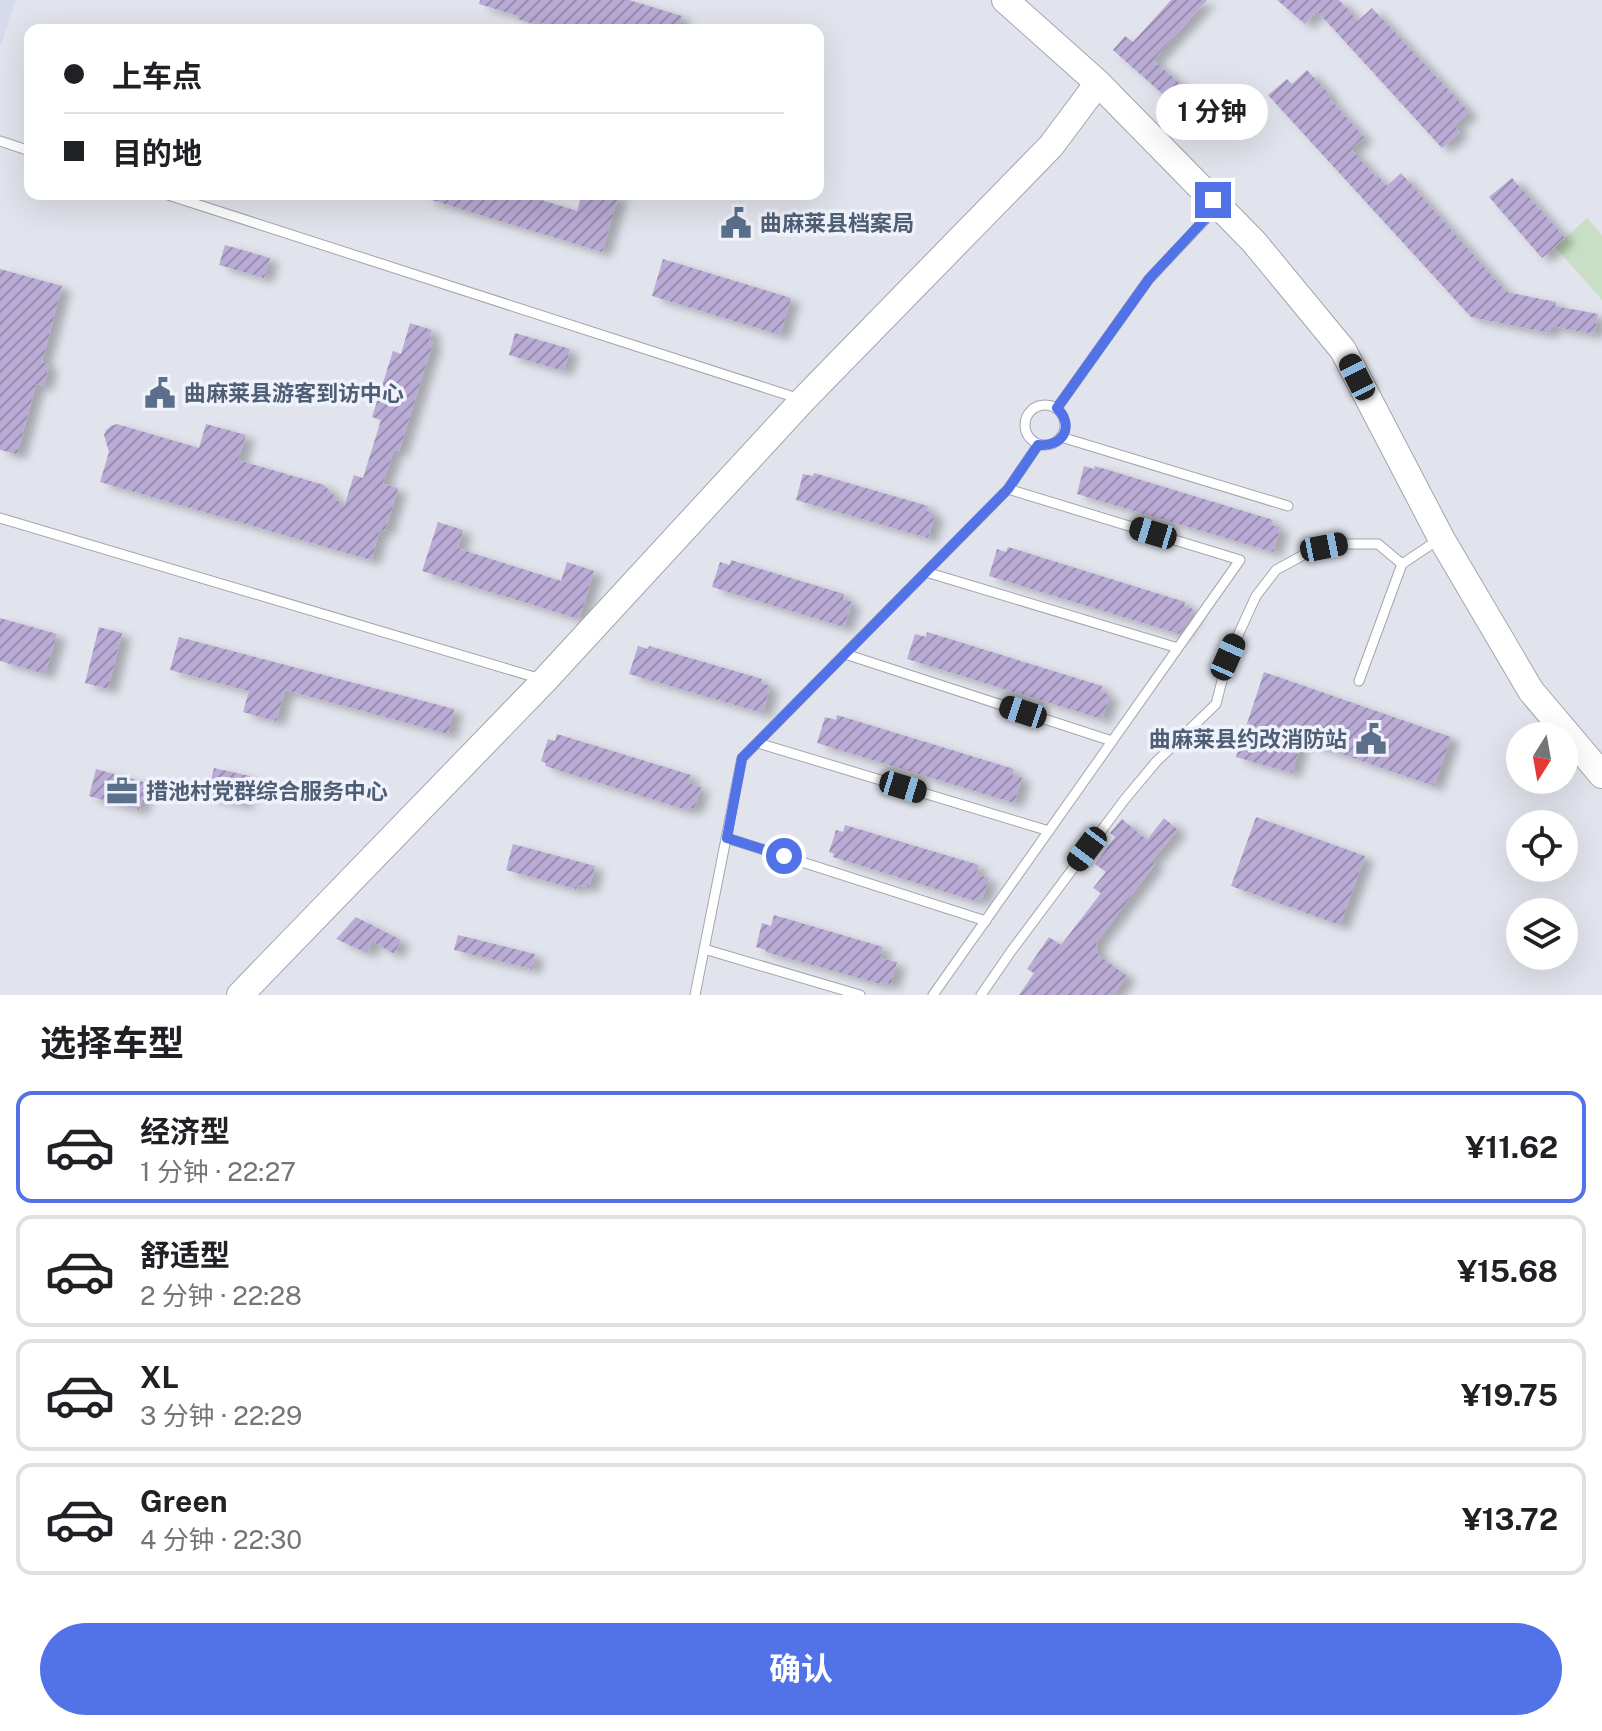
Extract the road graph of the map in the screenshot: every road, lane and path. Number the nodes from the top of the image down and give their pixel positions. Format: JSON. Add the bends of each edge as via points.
{"nodes":[{"id":1,"x":1005,"y":0,"type":"edge"},
{"id":2,"x":1098,"y":83,"type":"junction"},
{"id":3,"x":0,"y":141,"type":"edge"},
{"id":4,"x":24,"y":149,"type":"edge"},
{"id":5,"x":184,"y":200,"type":"edge"},
{"id":6,"x":1218,"y":205,"type":"junction"},
{"id":7,"x":803,"y":400,"type":"junction"},
{"id":8,"x":1057,"y":408,"type":"junction"},
{"id":9,"x":1061,"y":437,"type":"junction"},
{"id":10,"x":1038,"y":445,"type":"junction"},
{"id":11,"x":1008,"y":489,"type":"junction"},
{"id":12,"x":1288,"y":506,"type":"dead end"},
{"id":13,"x":0,"y":518,"type":"edge"},
{"id":14,"x":1441,"y":538,"type":"junction"},
{"id":15,"x":1402,"y":564,"type":"junction"},
{"id":16,"x":926,"y":572,"type":"junction"},
{"id":17,"x":1178,"y":648,"type":"junction"},
{"id":18,"x":845,"y":654,"type":"junction"},
{"id":19,"x":545,"y":680,"type":"junction"},
{"id":20,"x":1359,"y":681,"type":"dead end"},
{"id":21,"x":1112,"y":741,"type":"junction"},
{"id":22,"x":758,"y":743,"type":"junction"},
{"id":23,"x":1602,"y":775,"type":"edge"},
{"id":24,"x":1049,"y":831,"type":"junction"},
{"id":25,"x":727,"y":838,"type":"junction"},
{"id":26,"x":986,"y":921,"type":"junction"},
{"id":27,"x":704,"y":949,"type":"junction"},
{"id":28,"x":240,"y":995,"type":"edge"},
{"id":29,"x":695,"y":995,"type":"edge"},
{"id":30,"x":860,"y":995,"type":"edge"},
{"id":31,"x":933,"y":995,"type":"edge"},
{"id":32,"x":981,"y":995,"type":"edge"}],
"edges":[{"from":1,"to":2,"type":"street"},
{"from":2,"to":6,"type":"street"},
{"from":2,"to":7,"type":"street","via":[[1051,146]]},
{"from":3,"to":4,"type":"lane"},
{"from":5,"to":7,"type":"lane"},
{"from":6,"to":8,"type":"lane","via":[[1149,279]]},
{"from":6,"to":14,"type":"street","via":[[1343,350]]},
{"from":7,"to":19,"type":"street"},
{"from":8,"to":9,"type":"lane","via":[[1066,424]]},
{"from":8,"to":10,"type":"lane","via":[[1036,406],[1026,418],[1026,434]]},
{"from":9,"to":10,"type":"lane","via":[[1054,444]]},
{"from":9,"to":12,"type":"lane"},
{"from":10,"to":11,"type":"lane"},
{"from":11,"to":16,"type":"lane"},
{"from":11,"to":17,"type":"lane","via":[[1240,560]]},
{"from":13,"to":19,"type":"lane"},
{"from":14,"to":15,"type":"lane"},
{"from":14,"to":23,"type":"street","via":[[1531,691]]},
{"from":15,"to":20,"type":"lane"},
{"from":15,"to":32,"type":"lane","via":[[1378,544],[1342,544],[1307,553],[1276,570],[1256,596],[1228,657],[1216,704],[1125,799]]},
{"from":16,"to":17,"type":"lane"},
{"from":16,"to":18,"type":"lane"},
{"from":17,"to":21,"type":"lane"},
{"from":18,"to":21,"type":"lane"},
{"from":18,"to":22,"type":"lane"},
{"from":19,"to":28,"type":"street"},
{"from":21,"to":24,"type":"lane"},
{"from":22,"to":24,"type":"lane"},
{"from":22,"to":25,"type":"lane","via":[[742,758]]},
{"from":24,"to":26,"type":"lane"},
{"from":25,"to":26,"type":"lane"},
{"from":25,"to":27,"type":"lane"},
{"from":26,"to":31,"type":"lane"},
{"from":27,"to":29,"type":"lane"},
{"from":27,"to":30,"type":"lane"}]}
